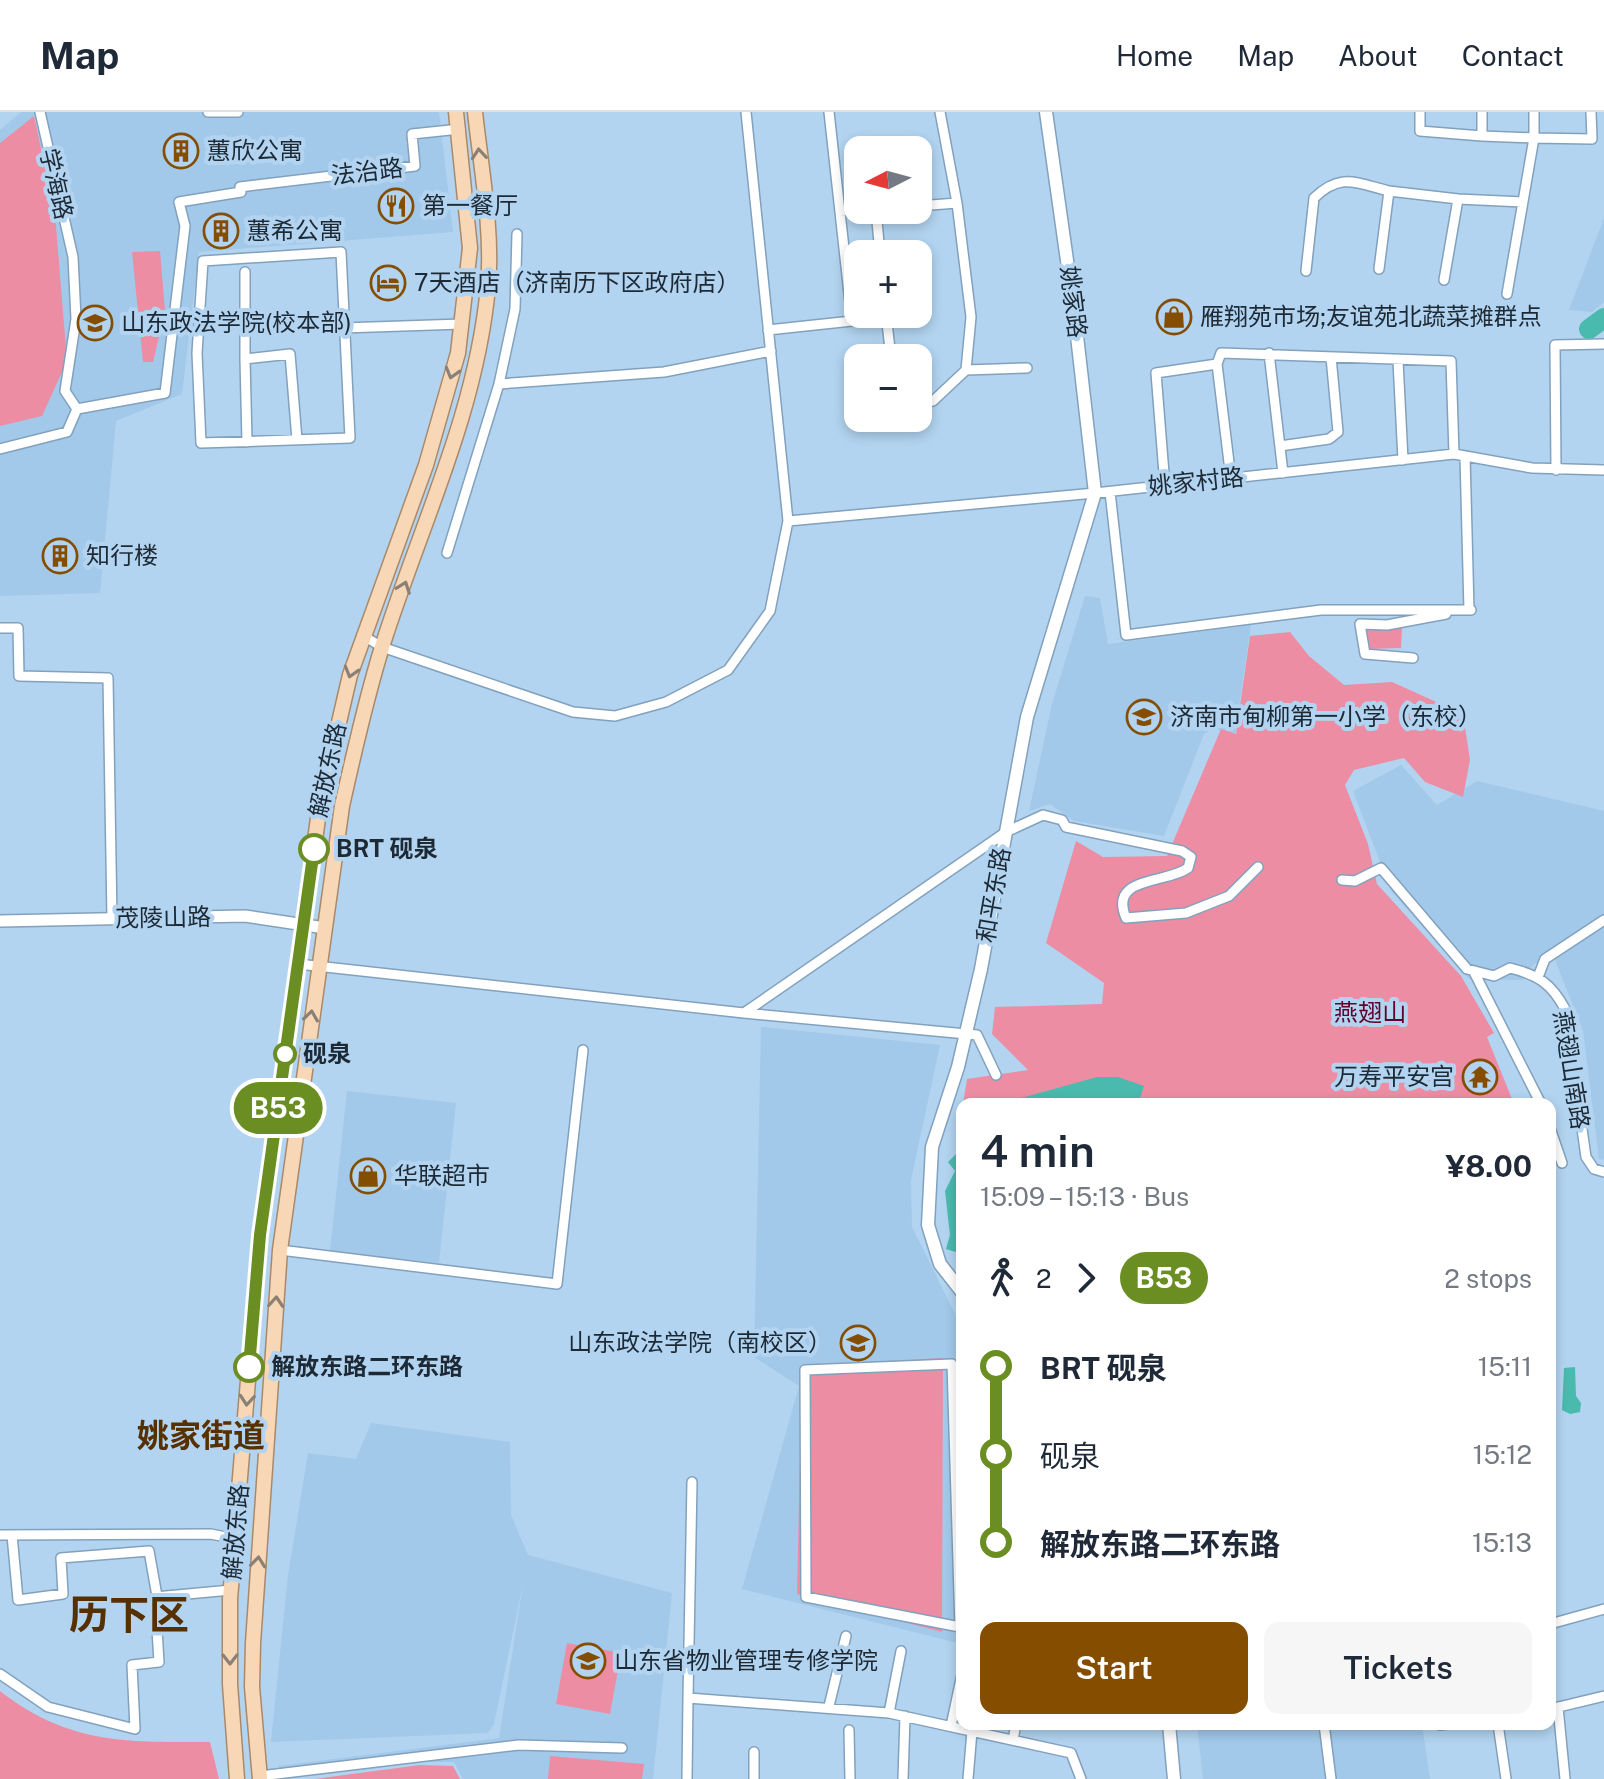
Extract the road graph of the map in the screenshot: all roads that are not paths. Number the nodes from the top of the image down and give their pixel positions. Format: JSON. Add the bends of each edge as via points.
{"nodes":[{"id":1,"x":40,"y":112,"type":"edge"},
{"id":2,"x":208,"y":112,"type":"edge"},
{"id":3,"x":238,"y":112,"type":"edge"},
{"id":4,"x":456,"y":112,"type":"edge"},
{"id":5,"x":475,"y":112,"type":"edge"},
{"id":6,"x":746,"y":112,"type":"edge"},
{"id":7,"x":829,"y":112,"type":"edge"},
{"id":8,"x":940,"y":112,"type":"edge"},
{"id":9,"x":1046,"y":112,"type":"edge"},
{"id":10,"x":1420,"y":112,"type":"edge"},
{"id":11,"x":1482,"y":112,"type":"edge"},
{"id":12,"x":1534,"y":112,"type":"edge"},
{"id":13,"x":1591,"y":112,"type":"edge"},
{"id":14,"x":230,"y":113,"type":"edge"},
{"id":15,"x":460,"y":129,"type":"junction"},
{"id":16,"x":1482,"y":136,"type":"junction"},
{"id":17,"x":1534,"y":138,"type":"junction"},
{"id":18,"x":1389,"y":191,"type":"junction"},
{"id":19,"x":1458,"y":199,"type":"junction"},
{"id":20,"x":1523,"y":202,"type":"junction"},
{"id":21,"x":957,"y":203,"type":"junction"},
{"id":22,"x":932,"y":205,"type":"edge"},
{"id":23,"x":840,"y":211,"type":"junction"},
{"id":24,"x":844,"y":211,"type":"edge"},
{"id":25,"x":517,"y":234,"type":"dead end"},
{"id":26,"x":1379,"y":269,"type":"dead end"},
{"id":27,"x":1306,"y":271,"type":"dead end"},
{"id":28,"x":245,"y":272,"type":"dead end"},
{"id":29,"x":1444,"y":280,"type":"dead end"},
{"id":30,"x":1507,"y":294,"type":"dead end"},
{"id":31,"x":462,"y":324,"type":"junction"},
{"id":32,"x":343,"y":328,"type":"junction"},
{"id":33,"x":768,"y":330,"type":"junction"},
{"id":34,"x":1604,"y":344,"type":"edge"},
{"id":35,"x":771,"y":351,"type":"junction"},
{"id":36,"x":1269,"y":353,"type":"junction"},
{"id":37,"x":1331,"y":357,"type":"junction"},
{"id":38,"x":245,"y":359,"type":"junction"},
{"id":39,"x":1398,"y":361,"type":"junction"},
{"id":40,"x":1217,"y":364,"type":"junction"},
{"id":41,"x":1027,"y":368,"type":"dead end"},
{"id":42,"x":966,"y":370,"type":"junction"},
{"id":43,"x":499,"y":384,"type":"junction"},
{"id":44,"x":932,"y":401,"type":"edge"},
{"id":45,"x":77,"y":409,"type":"junction"},
{"id":46,"x":297,"y":440,"type":"junction"},
{"id":47,"x":247,"y":442,"type":"junction"},
{"id":48,"x":1280,"y":446,"type":"junction"},
{"id":49,"x":0,"y":449,"type":"edge"},
{"id":50,"x":1454,"y":454,"type":"junction"},
{"id":51,"x":1465,"y":456,"type":"junction"},
{"id":52,"x":1403,"y":460,"type":"junction"},
{"id":53,"x":1556,"y":470,"type":"junction"},
{"id":54,"x":1604,"y":470,"type":"edge"},
{"id":55,"x":1283,"y":473,"type":"junction"},
{"id":56,"x":1231,"y":479,"type":"junction"},
{"id":57,"x":1165,"y":486,"type":"junction"},
{"id":58,"x":1110,"y":492,"type":"junction"},
{"id":59,"x":1095,"y":493,"type":"junction"},
{"id":60,"x":788,"y":521,"type":"junction"},
{"id":61,"x":447,"y":553,"type":"dead end"},
{"id":62,"x":1471,"y":610,"type":"junction"},
{"id":63,"x":0,"y":628,"type":"edge"},
{"id":64,"x":362,"y":635,"type":"junction"},
{"id":65,"x":382,"y":647,"type":"junction"},
{"id":66,"x":1413,"y":658,"type":"dead end"},
{"id":67,"x":1006,"y":832,"type":"junction"},
{"id":68,"x":1258,"y":867,"type":"dead end"},
{"id":69,"x":1342,"y":880,"type":"dead end"},
{"id":70,"x":112,"y":919,"type":"junction"},
{"id":71,"x":1604,"y":920,"type":"edge"},
{"id":72,"x":0,"y":921,"type":"edge"},
{"id":73,"x":303,"y":924,"type":"junction"},
{"id":74,"x":325,"y":928,"type":"junction"},
{"id":75,"x":298,"y":964,"type":"junction"},
{"id":76,"x":318,"y":967,"type":"junction"},
{"id":77,"x":1475,"y":974,"type":"junction"},
{"id":78,"x":1538,"y":977,"type":"junction"},
{"id":79,"x":744,"y":1013,"type":"junction"},
{"id":80,"x":964,"y":1035,"type":"junction"},
{"id":81,"x":583,"y":1050,"type":"dead end"},
{"id":82,"x":996,"y":1075,"type":"dead end"},
{"id":83,"x":1538,"y":1098,"type":"edge"},
{"id":84,"x":1556,"y":1146,"type":"edge"},
{"id":85,"x":1562,"y":1163,"type":"dead end"},
{"id":86,"x":1604,"y":1172,"type":"edge"},
{"id":87,"x":280,"y":1250,"type":"junction"},
{"id":88,"x":956,"y":1284,"type":"edge"},
{"id":89,"x":956,"y":1378,"type":"edge"},
{"id":90,"x":692,"y":1482,"type":"dead end"},
{"id":91,"x":0,"y":1535,"type":"edge"},
{"id":92,"x":12,"y":1535,"type":"junction"},
{"id":93,"x":235,"y":1539,"type":"junction"},
{"id":94,"x":231,"y":1590,"type":"junction"},
{"id":95,"x":157,"y":1596,"type":"junction"},
{"id":96,"x":1604,"y":1609,"type":"edge"},
{"id":97,"x":1556,"y":1622,"type":"edge"},
{"id":98,"x":956,"y":1626,"type":"edge"},
{"id":99,"x":846,"y":1636,"type":"dead end"},
{"id":100,"x":901,"y":1651,"type":"dead end"},
{"id":101,"x":0,"y":1674,"type":"edge"},
{"id":102,"x":1604,"y":1696,"type":"edge"},
{"id":103,"x":688,"y":1698,"type":"junction"},
{"id":104,"x":956,"y":1702,"type":"edge"},
{"id":105,"x":829,"y":1706,"type":"junction"},
{"id":106,"x":1556,"y":1708,"type":"edge"},
{"id":107,"x":889,"y":1713,"type":"junction"},
{"id":108,"x":905,"y":1716,"type":"junction"},
{"id":109,"x":1556,"y":1721,"type":"edge"},
{"id":110,"x":951,"y":1726,"type":"junction"},
{"id":111,"x":956,"y":1727,"type":"edge"},
{"id":112,"x":849,"y":1730,"type":"dead end"},
{"id":113,"x":968,"y":1730,"type":"edge"},
{"id":114,"x":1015,"y":1730,"type":"edge"},
{"id":115,"x":1170,"y":1730,"type":"edge"},
{"id":116,"x":1325,"y":1730,"type":"edge"},
{"id":117,"x":1499,"y":1730,"type":"edge"},
{"id":118,"x":972,"y":1731,"type":"junction"},
{"id":119,"x":1013,"y":1740,"type":"junction"},
{"id":120,"x":622,"y":1748,"type":"dead end"},
{"id":121,"x":754,"y":1752,"type":"dead end"},
{"id":122,"x":260,"y":1778,"type":"edge"},
{"id":123,"x":237,"y":1779,"type":"edge"},
{"id":124,"x":687,"y":1779,"type":"edge"},
{"id":125,"x":754,"y":1779,"type":"edge"},
{"id":126,"x":850,"y":1779,"type":"edge"},
{"id":127,"x":903,"y":1779,"type":"edge"},
{"id":128,"x":968,"y":1779,"type":"edge"},
{"id":129,"x":1081,"y":1779,"type":"edge"},
{"id":130,"x":1174,"y":1779,"type":"edge"},
{"id":131,"x":1331,"y":1779,"type":"edge"},
{"id":132,"x":1506,"y":1779,"type":"edge"},
{"id":133,"x":1565,"y":1779,"type":"edge"}],
"edges":[{"from":1,"to":45,"type":"street","name":"学海路","via":[[73,257],[76,319],[65,391]]},
{"from":2,"to":14,"type":"street"},
{"from":3,"to":14,"type":"street"},
{"from":4,"to":15,"type":"main road","name":"解放东路"},
{"from":65,"to":5,"type":"main road","name":"解放东路","one_way":true,"via":[[449,464],[482,341],[489,283]]},
{"from":6,"to":33,"type":"street"},
{"from":7,"to":23,"type":"street"},
{"from":8,"to":21,"type":"street"},
{"from":9,"to":59,"type":"main road","name":"姚家路"},
{"from":10,"to":16,"type":"street","via":[[1420,131]]},
{"from":11,"to":16,"type":"street"},
{"from":12,"to":17,"type":"street"},
{"from":13,"to":17,"type":"street","via":[[1592,139]]},
{"from":15,"to":31,"type":"main road","name":"解放东路","via":[[470,248]]},
{"from":15,"to":45,"type":"street","name":"法治路","via":[[412,134],[415,166],[179,202],[185,226],[165,393]]},
{"from":16,"to":17,"type":"street"},
{"from":17,"to":20,"type":"street"},
{"from":18,"to":19,"type":"street"},
{"from":18,"to":26,"type":"street"},
{"from":18,"to":27,"type":"street","via":[[1344,180],[1330,183],[1314,198]]},
{"from":19,"to":20,"type":"street"},
{"from":19,"to":29,"type":"street"},
{"from":20,"to":30,"type":"street"},
{"from":21,"to":22,"type":"street"},
{"from":21,"to":42,"type":"street","via":[[971,317]]},
{"from":23,"to":24,"type":"street"},
{"from":23,"to":33,"type":"street","via":[[852,321]]},
{"from":25,"to":43,"type":"street","via":[[515,309]]},
{"from":28,"to":38,"type":"street"},
{"from":31,"to":32,"type":"street"},
{"from":31,"to":64,"type":"main road","name":"解放东路","one_way":true,"via":[[426,465]]},
{"from":32,"to":46,"type":"street","via":[[350,438]]},
{"from":32,"to":47,"type":"street","via":[[341,252],[203,261],[197,353],[201,443]]},
{"from":33,"to":35,"type":"street"},
{"from":34,"to":53,"type":"street","via":[[1555,345]]},
{"from":35,"to":43,"type":"street","via":[[664,372]]},
{"from":35,"to":60,"type":"street"},
{"from":36,"to":37,"type":"street"},
{"from":36,"to":40,"type":"street","via":[[1221,353]]},
{"from":36,"to":48,"type":"street"},
{"from":37,"to":39,"type":"street"},
{"from":37,"to":48,"type":"street","via":[[1338,432],[1329,439]]},
{"from":38,"to":46,"type":"street","via":[[290,354]]},
{"from":38,"to":47,"type":"street"},
{"from":39,"to":50,"type":"street","via":[[1451,361]]},
{"from":39,"to":52,"type":"street"},
{"from":40,"to":56,"type":"street"},
{"from":40,"to":57,"type":"street","via":[[1156,373]]},
{"from":41,"to":42,"type":"street"},
{"from":42,"to":44,"type":"street"},
{"from":43,"to":61,"type":"street"},
{"from":45,"to":49,"type":"street","via":[[67,432]]},
{"from":46,"to":47,"type":"street"},
{"from":48,"to":55,"type":"street"},
{"from":50,"to":51,"type":"street","name":"姚家村路"},
{"from":50,"to":52,"type":"street","name":"姚家村路"},
{"from":51,"to":53,"type":"street","name":"姚家村路"},
{"from":51,"to":62,"type":"street"},
{"from":52,"to":55,"type":"street","name":"姚家村路"},
{"from":53,"to":54,"type":"street","name":"姚家村路"},
{"from":55,"to":56,"type":"street","name":"姚家村路"},
{"from":56,"to":57,"type":"street","name":"姚家村路"},
{"from":57,"to":58,"type":"street","name":"姚家村路"},
{"from":58,"to":59,"type":"street","name":"姚家村路"},
{"from":58,"to":62,"type":"street","via":[[1126,635],[1321,610]]},
{"from":59,"to":60,"type":"street","name":"姚家村路"},
{"from":59,"to":67,"type":"main road","name":"和平东路","via":[[1027,717]]},
{"from":60,"to":65,"type":"street","via":[[770,611],[728,670],[666,702],[615,716],[573,712]]},
{"from":62,"to":66,"type":"street","via":[[1387,625],[1360,624],[1365,654]]},
{"from":63,"to":70,"type":"street","via":[[18,628],[19,676],[108,678]]},
{"from":64,"to":65,"type":"street"},
{"from":64,"to":73,"type":"main road","name":"解放东路","one_way":true,"via":[[320,804]]},
{"from":65,"to":74,"type":"main road","name":"解放东路","via":[[342,806]]},
{"from":67,"to":68,"type":"street","via":[[1043,815],[1062,820],[1066,827],[1191,857],[1188,868],[1178,875],[1130,887],[1121,907],[1126,918],[1186,913],[1229,896]]},
{"from":67,"to":79,"type":"street"},
{"from":67,"to":80,"type":"main road","name":"和平东路"},
{"from":69,"to":77,"type":"street","via":[[1355,881],[1381,868]]},
{"from":70,"to":72,"type":"street","name":"茂陵山路"},
{"from":70,"to":73,"type":"street","name":"茂陵山路","via":[[245,916]]},
{"from":71,"to":78,"type":"street","via":[[1545,959]]},
{"from":73,"to":74,"type":"street","name":"茂陵山路"},
{"from":73,"to":75,"type":"main road","name":"解放东路"},
{"from":74,"to":76,"type":"main road","name":"解放东路"},
{"from":75,"to":76,"type":"street"},
{"from":75,"to":93,"type":"main road","name":"解放东路","one_way":true,"via":[[260,1235]]},
{"from":76,"to":79,"type":"street"},
{"from":87,"to":76,"type":"main road","name":"解放东路","one_way":true},
{"from":77,"to":78,"type":"street","via":[[1494,976],[1510,968]]},
{"from":77,"to":83,"type":"street"},
{"from":78,"to":86,"type":"street","name":"燕翅山南路","via":[[1565,1009],[1586,1157],[1594,1169]]},
{"from":79,"to":80,"type":"street"},
{"from":80,"to":82,"type":"street","via":[[977,1035]]},
{"from":80,"to":88,"type":"main road","name":"和平东路","via":[[932,1147],[928,1187],[928,1225],[940,1264]]},
{"from":81,"to":87,"type":"street","via":[[557,1284]]},
{"from":84,"to":85,"type":"street"},
{"from":122,"to":87,"type":"main road","name":"解放东路","one_way":true,"via":[[253,1643]]},
{"from":89,"to":98,"type":"street","via":[[952,1364],[805,1370],[806,1597]]},
{"from":90,"to":103,"type":"street"},
{"from":91,"to":92,"type":"street"},
{"from":92,"to":93,"type":"street","via":[[211,1534]]},
{"from":92,"to":95,"type":"street","via":[[18,1600],[63,1594],[61,1558],[149,1551]]},
{"from":93,"to":94,"type":"main road","name":"解放东路"},
{"from":94,"to":95,"type":"street"},
{"from":94,"to":123,"type":"main road","name":"解放东路","one_way":true},
{"from":95,"to":101,"type":"street","via":[[159,1662],[132,1665],[135,1729],[48,1707]]},
{"from":96,"to":97,"type":"street"},
{"from":99,"to":105,"type":"street"},
{"from":100,"to":107,"type":"street"},
{"from":102,"to":106,"type":"street"},
{"from":103,"to":105,"type":"street"},
{"from":103,"to":124,"type":"street"},
{"from":104,"to":110,"type":"street"},
{"from":105,"to":107,"type":"street"},
{"from":107,"to":108,"type":"street"},
{"from":108,"to":110,"type":"street"},
{"from":108,"to":127,"type":"street"},
{"from":109,"to":133,"type":"street"},
{"from":110,"to":111,"type":"street"},
{"from":112,"to":126,"type":"street"},
{"from":113,"to":118,"type":"street"},
{"from":114,"to":119,"type":"street"},
{"from":115,"to":130,"type":"main road"},
{"from":116,"to":131,"type":"street"},
{"from":117,"to":132,"type":"street"},
{"from":118,"to":119,"type":"street"},
{"from":118,"to":128,"type":"street"},
{"from":119,"to":129,"type":"street","via":[[1071,1753]]},
{"from":120,"to":122,"type":"street","via":[[519,1745]]},
{"from":121,"to":125,"type":"street"}]}
